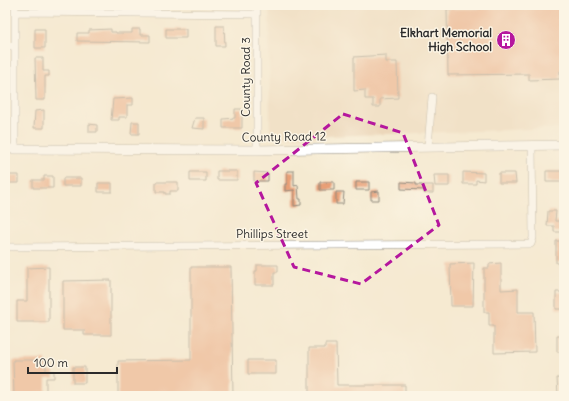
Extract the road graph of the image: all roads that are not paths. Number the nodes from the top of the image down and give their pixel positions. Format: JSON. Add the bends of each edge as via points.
{"nodes":[{"id":1,"x":257,"y":5,"type":"edge"},
{"id":2,"x":16,"y":9,"type":"edge"},
{"id":3,"x":257,"y":14,"type":"junction"},
{"id":4,"x":5,"y":46,"type":"edge"},
{"id":5,"x":15,"y":46,"type":"junction"},
{"id":6,"x":432,"y":97,"type":"dead end"},
{"id":7,"x":564,"y":145,"type":"edge"},
{"id":8,"x":532,"y":146,"type":"junction"},
{"id":9,"x":428,"y":147,"type":"junction"},
{"id":10,"x":5,"y":150,"type":"edge"},
{"id":11,"x":16,"y":150,"type":"junction"},
{"id":12,"x":257,"y":150,"type":"junction"},
{"id":13,"x":5,"y":247,"type":"edge"}],
"edges":[{"from":1,"to":3,"type":"street","name":"County Road 3"},
{"from":2,"to":3,"type":"street"},
{"from":2,"to":5,"type":"street"},
{"from":3,"to":12,"type":"street","name":"County Road 3"},
{"from":4,"to":5,"type":"street"},
{"from":5,"to":11,"type":"street"},
{"from":6,"to":9,"type":"street"},
{"from":7,"to":8,"type":"main road","name":"County Road 12"},
{"from":8,"to":9,"type":"main road","name":"County Road 12"},
{"from":8,"to":13,"type":"street","name":"Phillips Street","via":[[532,244]]},
{"from":9,"to":12,"type":"main road","name":"County Road 12"},
{"from":10,"to":11,"type":"main road","name":"County Road 12"},
{"from":11,"to":12,"type":"main road","name":"County Road 12"}]}
